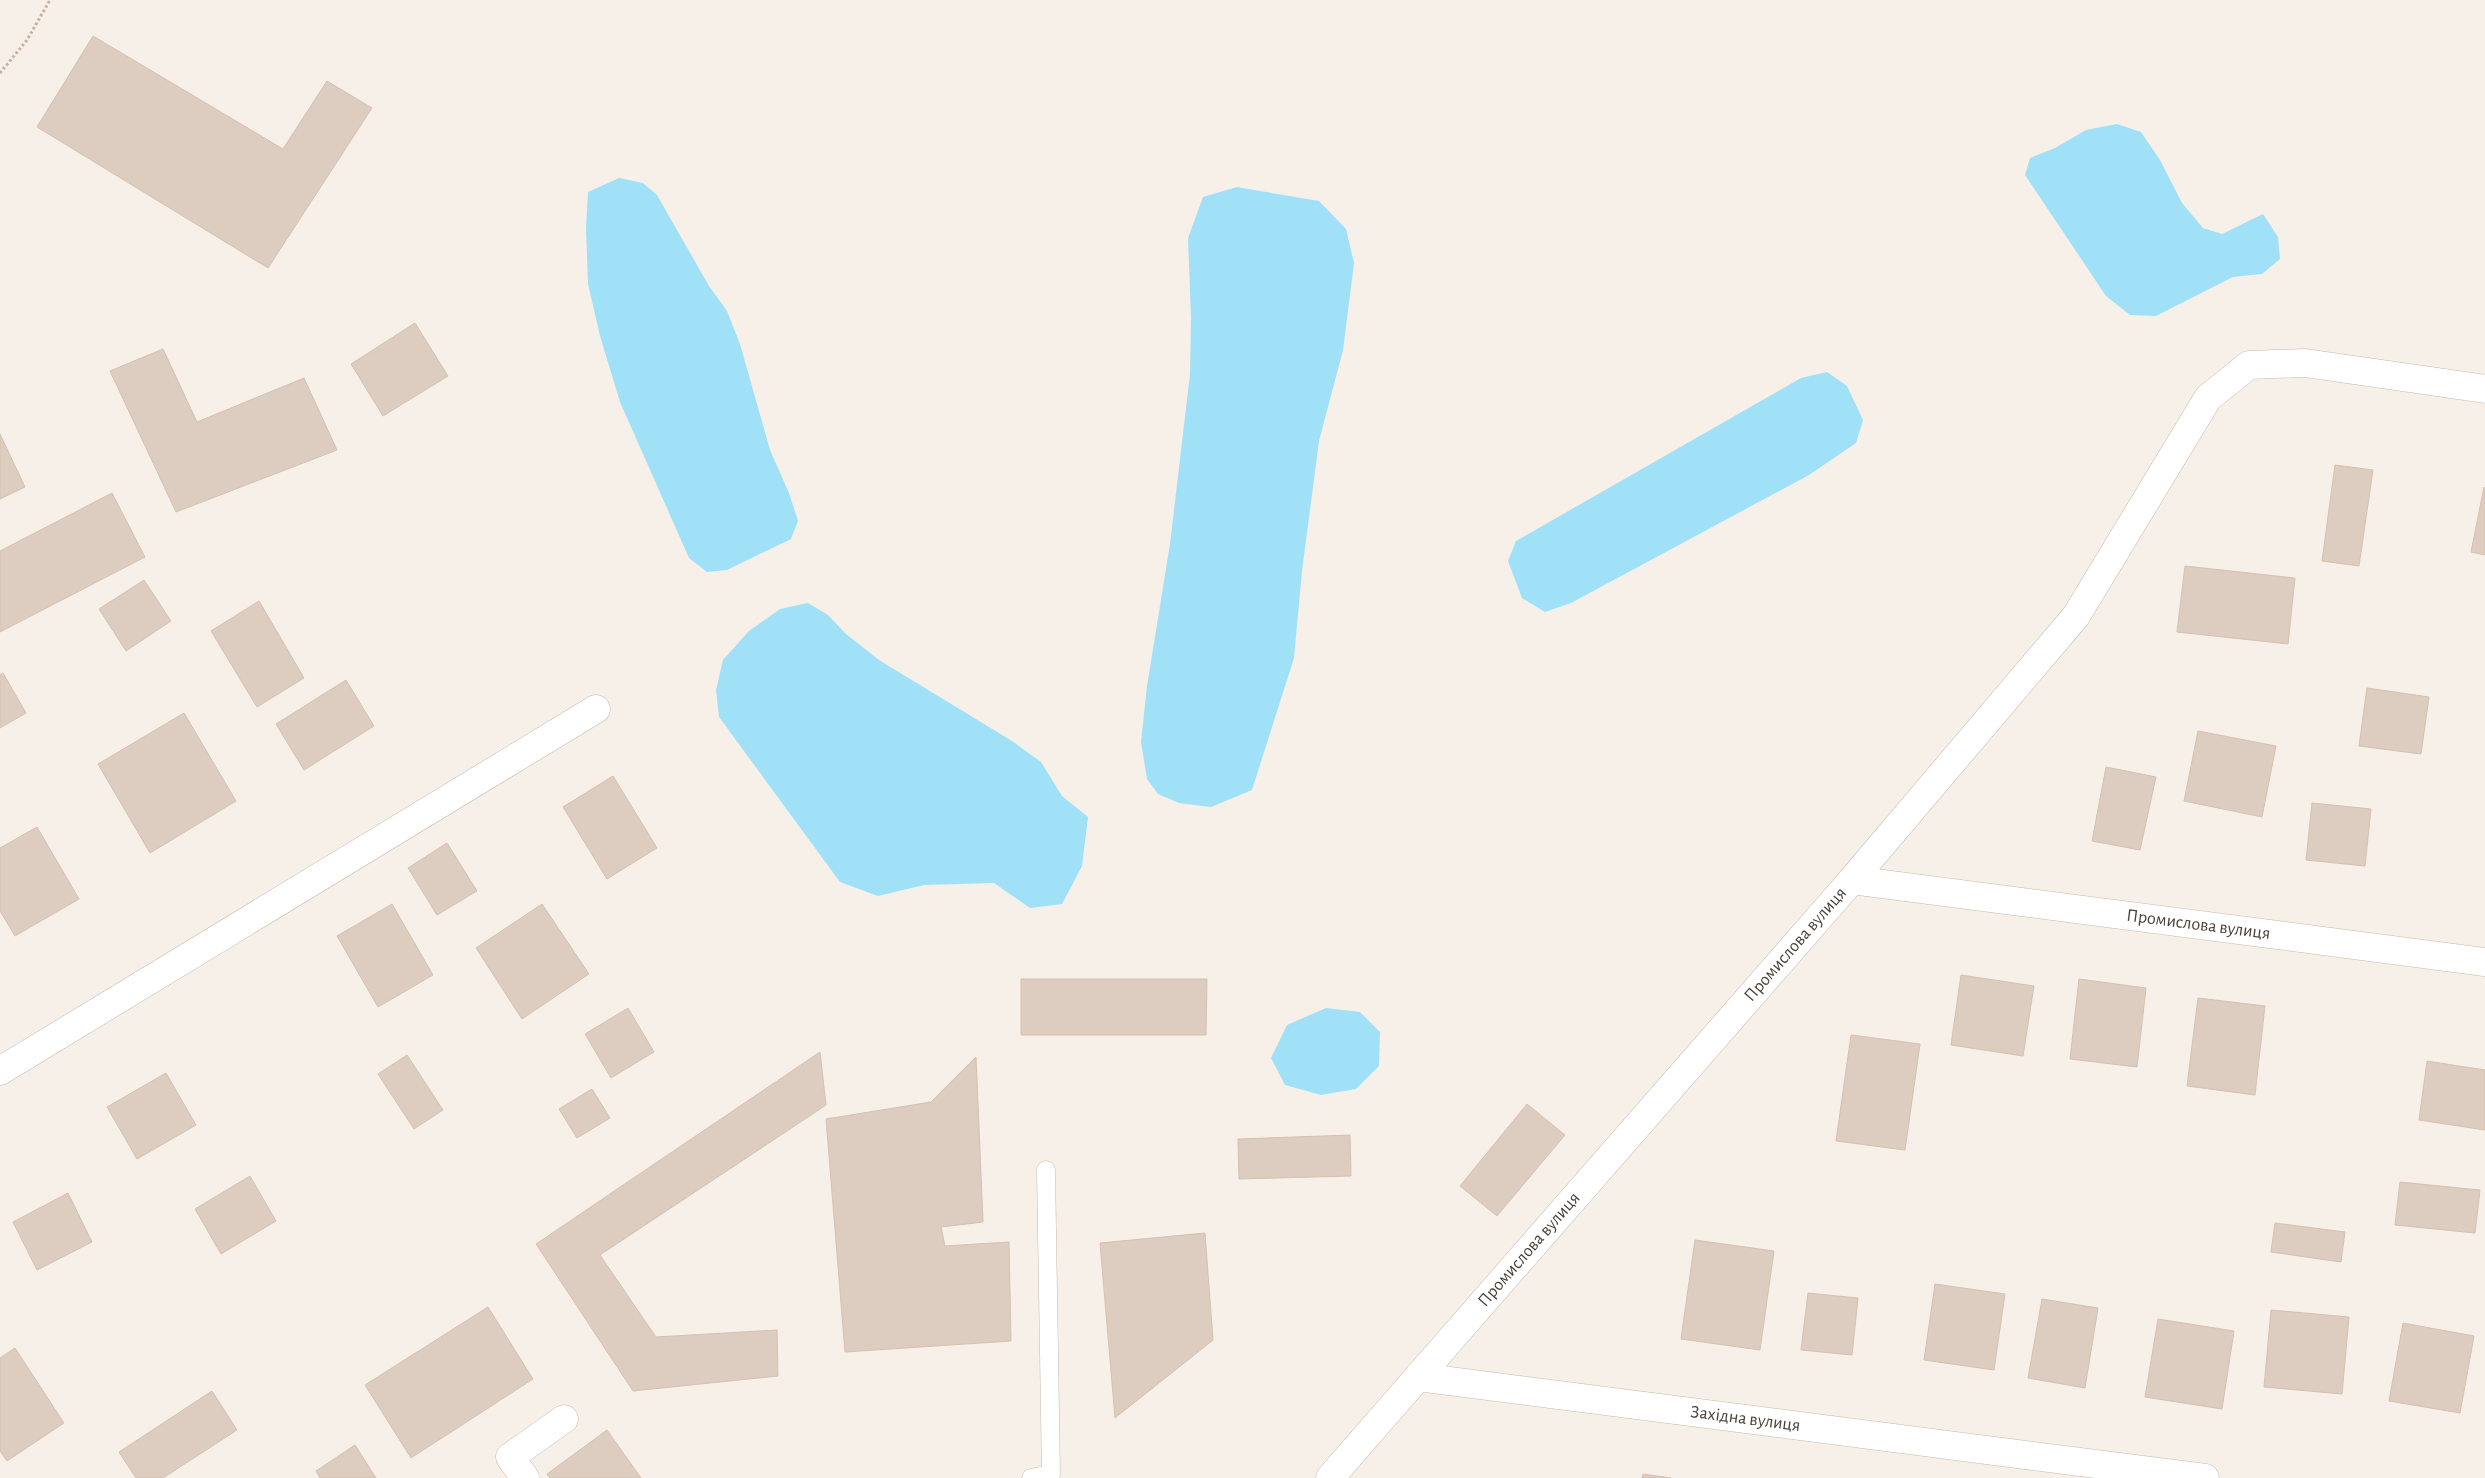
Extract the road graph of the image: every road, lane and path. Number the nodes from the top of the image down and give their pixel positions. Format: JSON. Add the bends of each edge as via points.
{"nodes":[{"id":1,"x":50,"y":0,"type":"edge"},
{"id":2,"x":0,"y":73,"type":"edge"},
{"id":3,"x":2485,"y":389,"type":"edge"},
{"id":4,"x":596,"y":708,"type":"dead end"},
{"id":5,"x":1852,"y":880,"type":"junction"},
{"id":6,"x":2485,"y":962,"type":"edge"},
{"id":7,"x":0,"y":1071,"type":"edge"},
{"id":8,"x":1046,"y":1170,"type":"dead end"},
{"id":9,"x":1418,"y":1377,"type":"junction"},
{"id":10,"x":564,"y":1419,"type":"dead end"},
{"id":11,"x":525,"y":1478,"type":"edge"},
{"id":12,"x":1031,"y":1478,"type":"edge"},
{"id":13,"x":1330,"y":1478,"type":"edge"},
{"id":14,"x":2205,"y":1478,"type":"edge"}],
"edges":[{"from":1,"to":2,"type":"path","via":[[27,40]]},
{"from":3,"to":5,"type":"street","via":[[2306,363],[2249,365],[2208,398],[2076,616]]},
{"from":4,"to":7,"type":"street"},
{"from":5,"to":6,"type":"street","name":"Промислова вулиця"},
{"from":5,"to":9,"type":"street","name":"Промислова вулиця"},
{"from":8,"to":12,"type":"lane","via":[[1050,1474]]},
{"from":9,"to":13,"type":"street"},
{"from":9,"to":14,"type":"street","name":"Західна вулиця"},
{"from":10,"to":11,"type":"street","via":[[510,1457]]}]}
